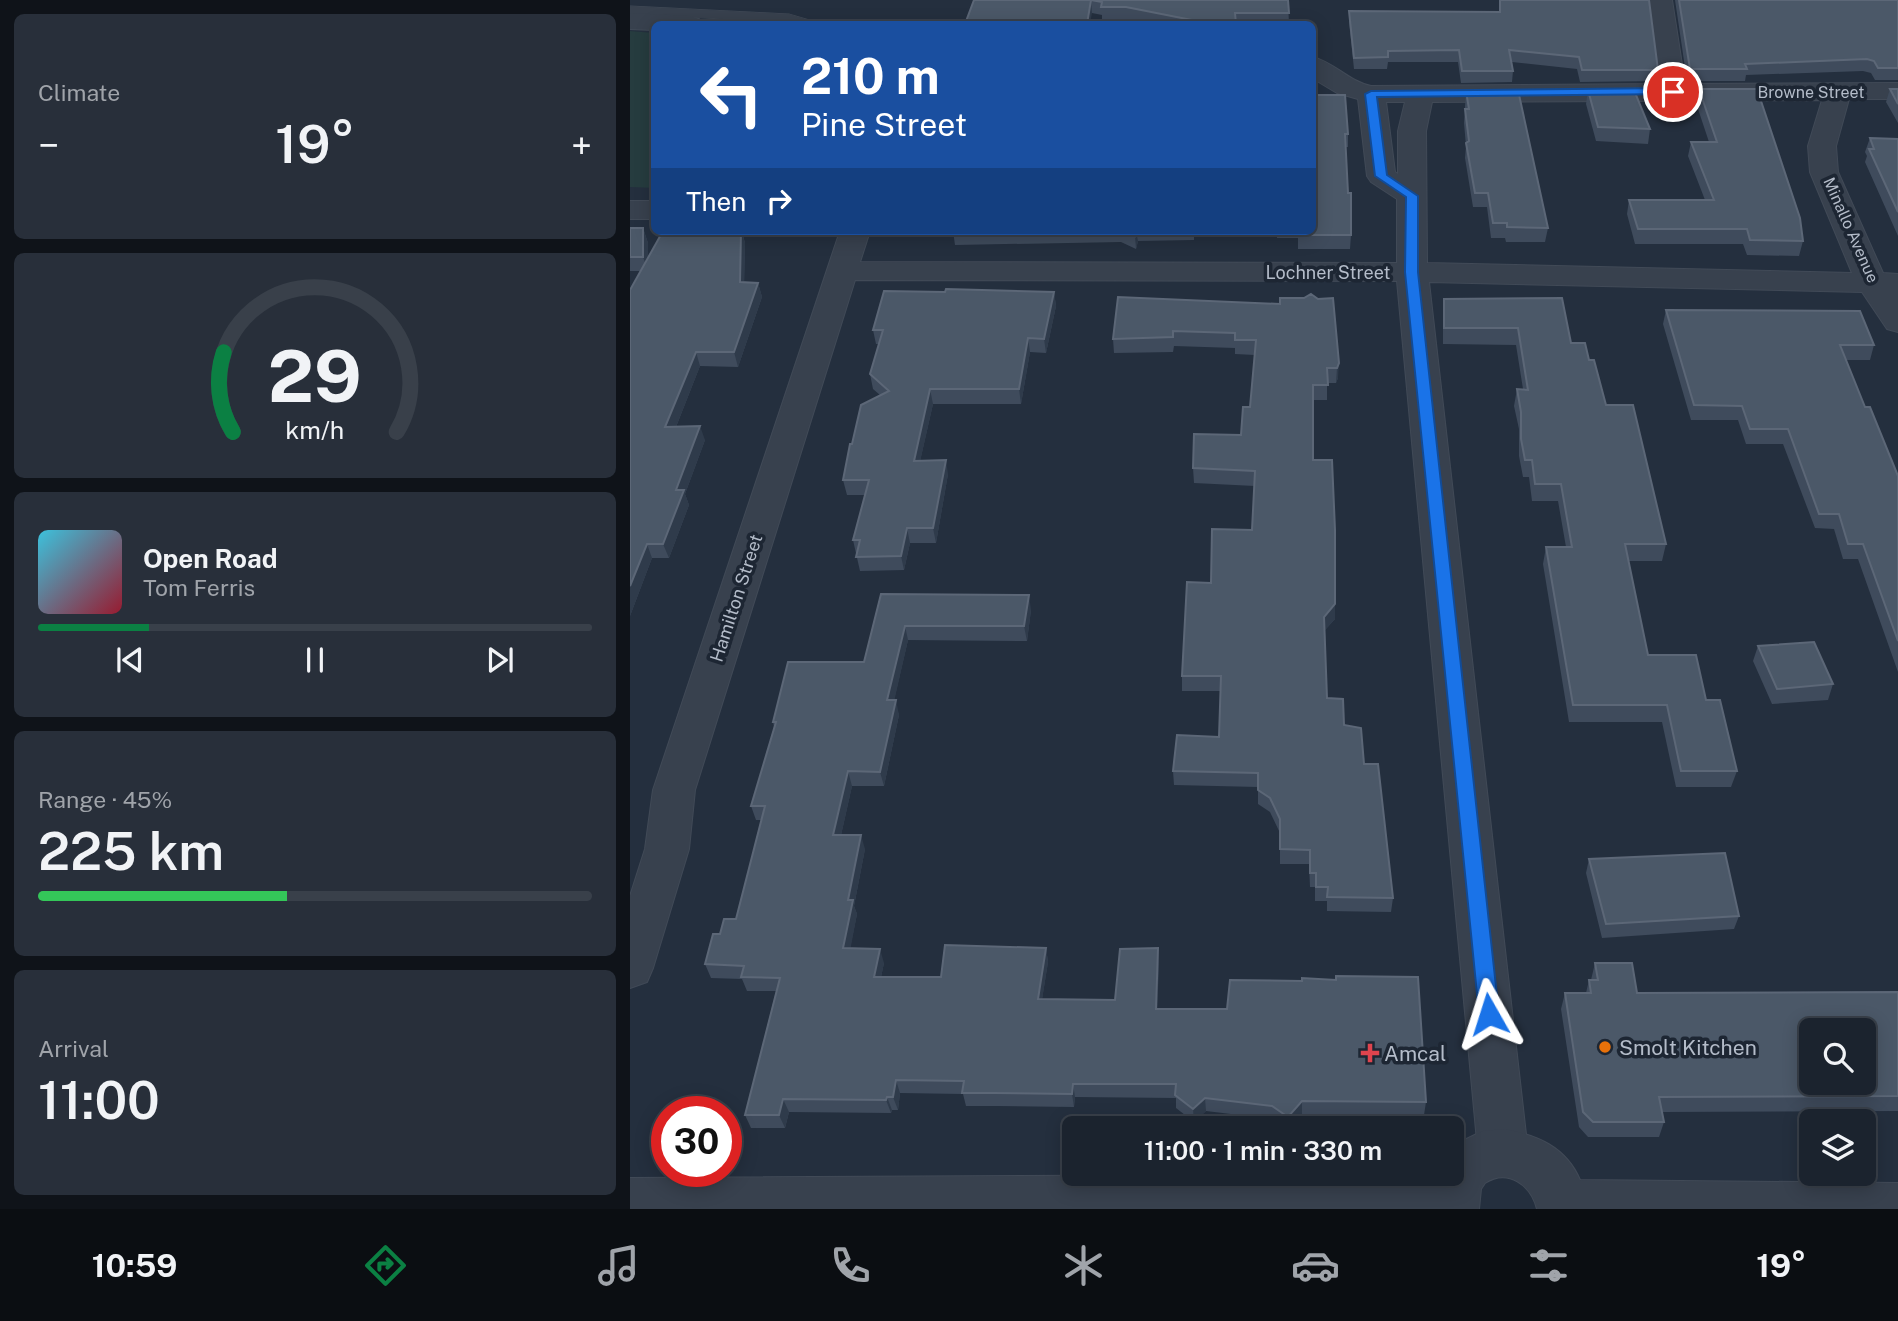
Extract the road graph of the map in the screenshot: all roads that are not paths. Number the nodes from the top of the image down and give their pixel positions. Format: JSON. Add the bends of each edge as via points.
{"nodes":[{"id":1,"x":1660,"y":0,"type":"edge"},
{"id":2,"x":630,"y":10,"type":"edge"},
{"id":3,"x":630,"y":21,"type":"edge"},
{"id":4,"x":798,"y":21,"type":"edge"},
{"id":5,"x":651,"y":22,"type":"edge"},
{"id":6,"x":1316,"y":69,"type":"edge"},
{"id":7,"x":1898,"y":91,"type":"edge"},
{"id":8,"x":1673,"y":92,"type":"junction"},
{"id":9,"x":1420,"y":93,"type":"junction"},
{"id":10,"x":1837,"y":93,"type":"junction"},
{"id":11,"x":1371,"y":94,"type":"junction"},
{"id":12,"x":1412,"y":196,"type":"junction"},
{"id":13,"x":630,"y":210,"type":"edge"},
{"id":14,"x":651,"y":210,"type":"edge"},
{"id":15,"x":854,"y":235,"type":"edge"},
{"id":16,"x":841,"y":271,"type":"junction"},
{"id":17,"x":1412,"y":272,"type":"junction"},
{"id":18,"x":1885,"y":283,"type":"edge"},
{"id":19,"x":1898,"y":322,"type":"edge"},
{"id":20,"x":630,"y":968,"type":"edge"},
{"id":21,"x":1503,"y":1152,"type":"junction"},
{"id":22,"x":630,"y":1203,"type":"edge"},
{"id":23,"x":1452,"y":1203,"type":"edge"},
{"id":24,"x":1563,"y":1207,"type":"edge"},
{"id":25,"x":1898,"y":1208,"type":"edge"}],
"edges":[{"from":1,"to":8,"type":"street"},
{"from":2,"to":4,"type":"lane"},
{"from":3,"to":5,"type":"street"},
{"from":6,"to":11,"type":"street","name":"Browne Street","via":[[1350,90]]},
{"from":7,"to":10,"type":"street","name":"Browne Street"},
{"from":8,"to":9,"type":"street","name":"Browne Street"},
{"from":8,"to":10,"type":"street","name":"Browne Street"},
{"from":9,"to":11,"type":"street","name":"Browne Street"},
{"from":9,"to":12,"type":"street","via":[[1412,131]]},
{"from":10,"to":18,"type":"street","name":"Minallo Avenue","via":[[1822,146],[1824,172]]},
{"from":11,"to":12,"type":"street","via":[[1381,176]]},
{"from":12,"to":17,"type":"street"},
{"from":13,"to":14,"type":"street"},
{"from":15,"to":16,"type":"street","name":"Hamilton Street"},
{"from":16,"to":17,"type":"street","name":"Lochner Street"},
{"from":16,"to":20,"type":"street","name":"Hamilton Street","via":[[674,790],[667,849]]},
{"from":17,"to":18,"type":"street","name":"Lochner Street"},
{"from":17,"to":21,"type":"street"},
{"from":18,"to":19,"type":"street","name":"Minallo Avenue"},
{"from":21,"to":23,"type":"street","via":[[1481,1157],[1462,1169]]},
{"from":21,"to":24,"type":"street","via":[[1535,1162],[1549,1174]]},
{"from":22,"to":23,"type":"street"},
{"from":24,"to":25,"type":"street"}]}
